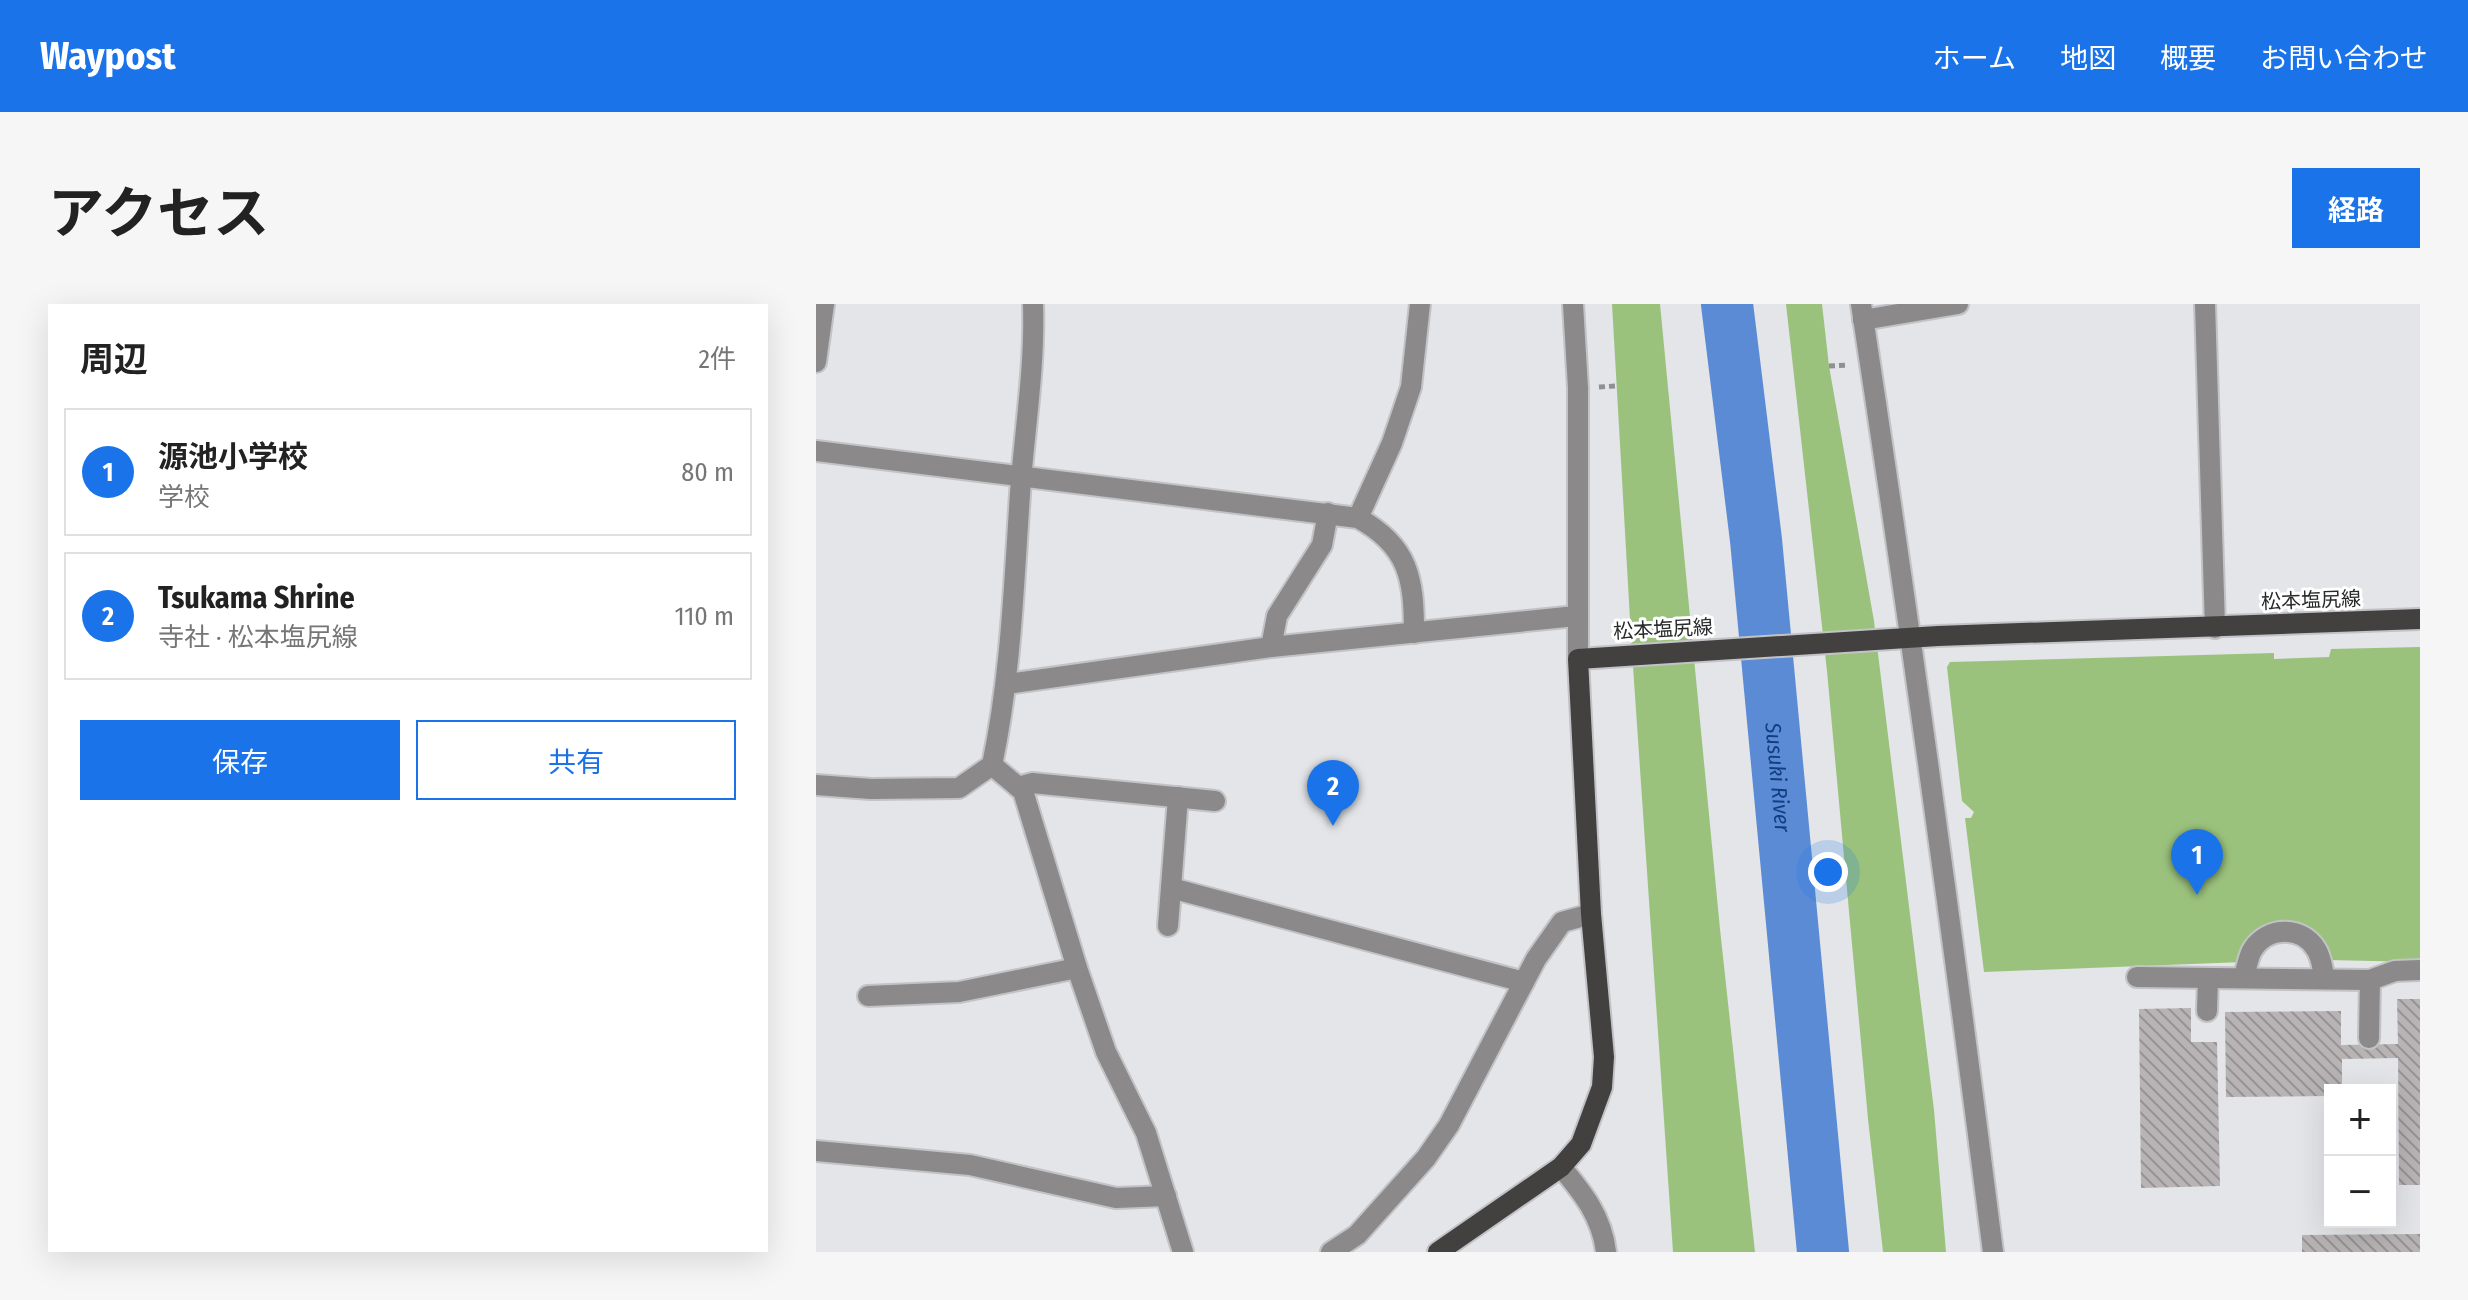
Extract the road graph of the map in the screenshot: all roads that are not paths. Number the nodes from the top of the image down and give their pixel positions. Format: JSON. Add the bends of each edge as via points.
{"nodes":[{"id":1,"x":824,"y":304,"type":"edge"},
{"id":2,"x":1033,"y":304,"type":"edge"},
{"id":3,"x":1420,"y":304,"type":"edge"},
{"id":4,"x":1573,"y":304,"type":"edge"},
{"id":5,"x":1958,"y":304,"type":"edge"},
{"id":6,"x":2205,"y":304,"type":"edge"},
{"id":7,"x":1862,"y":312,"type":"edge"},
{"id":8,"x":816,"y":362,"type":"edge"},
{"id":9,"x":816,"y":451,"type":"edge"},
{"id":10,"x":1021,"y":477,"type":"junction"},
{"id":11,"x":1328,"y":513,"type":"junction"},
{"id":12,"x":1358,"y":518,"type":"junction"},
{"id":13,"x":1576,"y":616,"type":"junction"},
{"id":14,"x":2420,"y":619,"type":"edge"},
{"id":15,"x":2215,"y":628,"type":"junction"},
{"id":16,"x":1414,"y":633,"type":"junction"},
{"id":17,"x":1910,"y":638,"type":"junction"},
{"id":18,"x":1271,"y":647,"type":"junction"},
{"id":19,"x":1578,"y":659,"type":"junction"},
{"id":20,"x":1007,"y":684,"type":"junction"},
{"id":21,"x":992,"y":765,"type":"junction"},
{"id":22,"x":816,"y":785,"type":"edge"},
{"id":23,"x":1018,"y":787,"type":"junction"},
{"id":24,"x":1178,"y":797,"type":"junction"},
{"id":25,"x":1215,"y":801,"type":"dead end"},
{"id":26,"x":1171,"y":888,"type":"junction"},
{"id":27,"x":1591,"y":914,"type":"junction"},
{"id":28,"x":1168,"y":926,"type":"dead end"},
{"id":29,"x":1077,"y":968,"type":"junction"},
{"id":30,"x":2420,"y":970,"type":"edge"},
{"id":31,"x":2137,"y":977,"type":"dead end"},
{"id":32,"x":2208,"y":978,"type":"junction"},
{"id":33,"x":2242,"y":978,"type":"junction"},
{"id":34,"x":2325,"y":979,"type":"junction"},
{"id":35,"x":2370,"y":980,"type":"junction"},
{"id":36,"x":1524,"y":982,"type":"junction"},
{"id":37,"x":868,"y":996,"type":"dead end"},
{"id":38,"x":2207,"y":1011,"type":"dead end"},
{"id":39,"x":2369,"y":1038,"type":"dead end"},
{"id":40,"x":816,"y":1151,"type":"edge"},
{"id":41,"x":1561,"y":1167,"type":"junction"},
{"id":42,"x":1166,"y":1196,"type":"junction"},
{"id":43,"x":1183,"y":1252,"type":"edge"},
{"id":44,"x":1331,"y":1252,"type":"edge"},
{"id":45,"x":1438,"y":1252,"type":"edge"},
{"id":46,"x":1606,"y":1252,"type":"edge"},
{"id":47,"x":1993,"y":1252,"type":"edge"}],
"edges":[{"from":1,"to":8,"type":"street"},
{"from":2,"to":10,"type":"street","via":[[1035,348]]},
{"from":3,"to":12,"type":"street","via":[[1411,387]]},
{"from":4,"to":13,"type":"street","via":[[1578,388]]},
{"from":5,"to":7,"type":"street"},
{"from":6,"to":15,"type":"street"},
{"from":7,"to":17,"type":"street"},
{"from":9,"to":10,"type":"street"},
{"from":10,"to":11,"type":"street"},
{"from":10,"to":20,"type":"street"},
{"from":11,"to":12,"type":"street"},
{"from":11,"to":18,"type":"street","via":[[1322,545],[1277,616]]},
{"from":12,"to":16,"type":"street","via":[[1398,550],[1414,592]]},
{"from":13,"to":16,"type":"street"},
{"from":13,"to":19,"type":"street"},
{"from":14,"to":15,"type":"main road","name":"松本塩尻線"},
{"from":15,"to":17,"type":"main road","name":"松本塩尻線"},
{"from":16,"to":18,"type":"street"},
{"from":17,"to":19,"type":"main road","name":"松本塩尻線"},
{"from":17,"to":47,"type":"street"},
{"from":18,"to":20,"type":"street"},
{"from":19,"to":27,"type":"main road"},
{"from":20,"to":21,"type":"street"},
{"from":21,"to":22,"type":"street","via":[[959,788]]},
{"from":21,"to":23,"type":"street"},
{"from":23,"to":24,"type":"street","via":[[1032,783]]},
{"from":23,"to":29,"type":"street"},
{"from":24,"to":25,"type":"street"},
{"from":24,"to":26,"type":"street"},
{"from":26,"to":28,"type":"street"},
{"from":26,"to":36,"type":"street","via":[[1323,918]]},
{"from":27,"to":36,"type":"street","via":[[1562,922]]},
{"from":27,"to":41,"type":"main road","via":[[1602,1087],[1581,1144]]},
{"from":29,"to":37,"type":"street","via":[[959,992]]},
{"from":29,"to":42,"type":"street","via":[[1106,1052],[1146,1133]]},
{"from":30,"to":35,"type":"street"},
{"from":31,"to":32,"type":"street"},
{"from":32,"to":33,"type":"street"},
{"from":32,"to":38,"type":"street"},
{"from":33,"to":34,"type":"street"},
{"from":33,"to":34,"type":"street","via":[[2254,947],[2285,931],[2315,947]]},
{"from":34,"to":35,"type":"street"},
{"from":35,"to":39,"type":"street"},
{"from":36,"to":44,"type":"street","via":[[1449,1125],[1426,1158],[1357,1235]]},
{"from":40,"to":42,"type":"street","via":[[970,1165],[1116,1198]]},
{"from":41,"to":45,"type":"main road"},
{"from":41,"to":46,"type":"street","via":[[1588,1199]]},
{"from":42,"to":43,"type":"street"}]}
